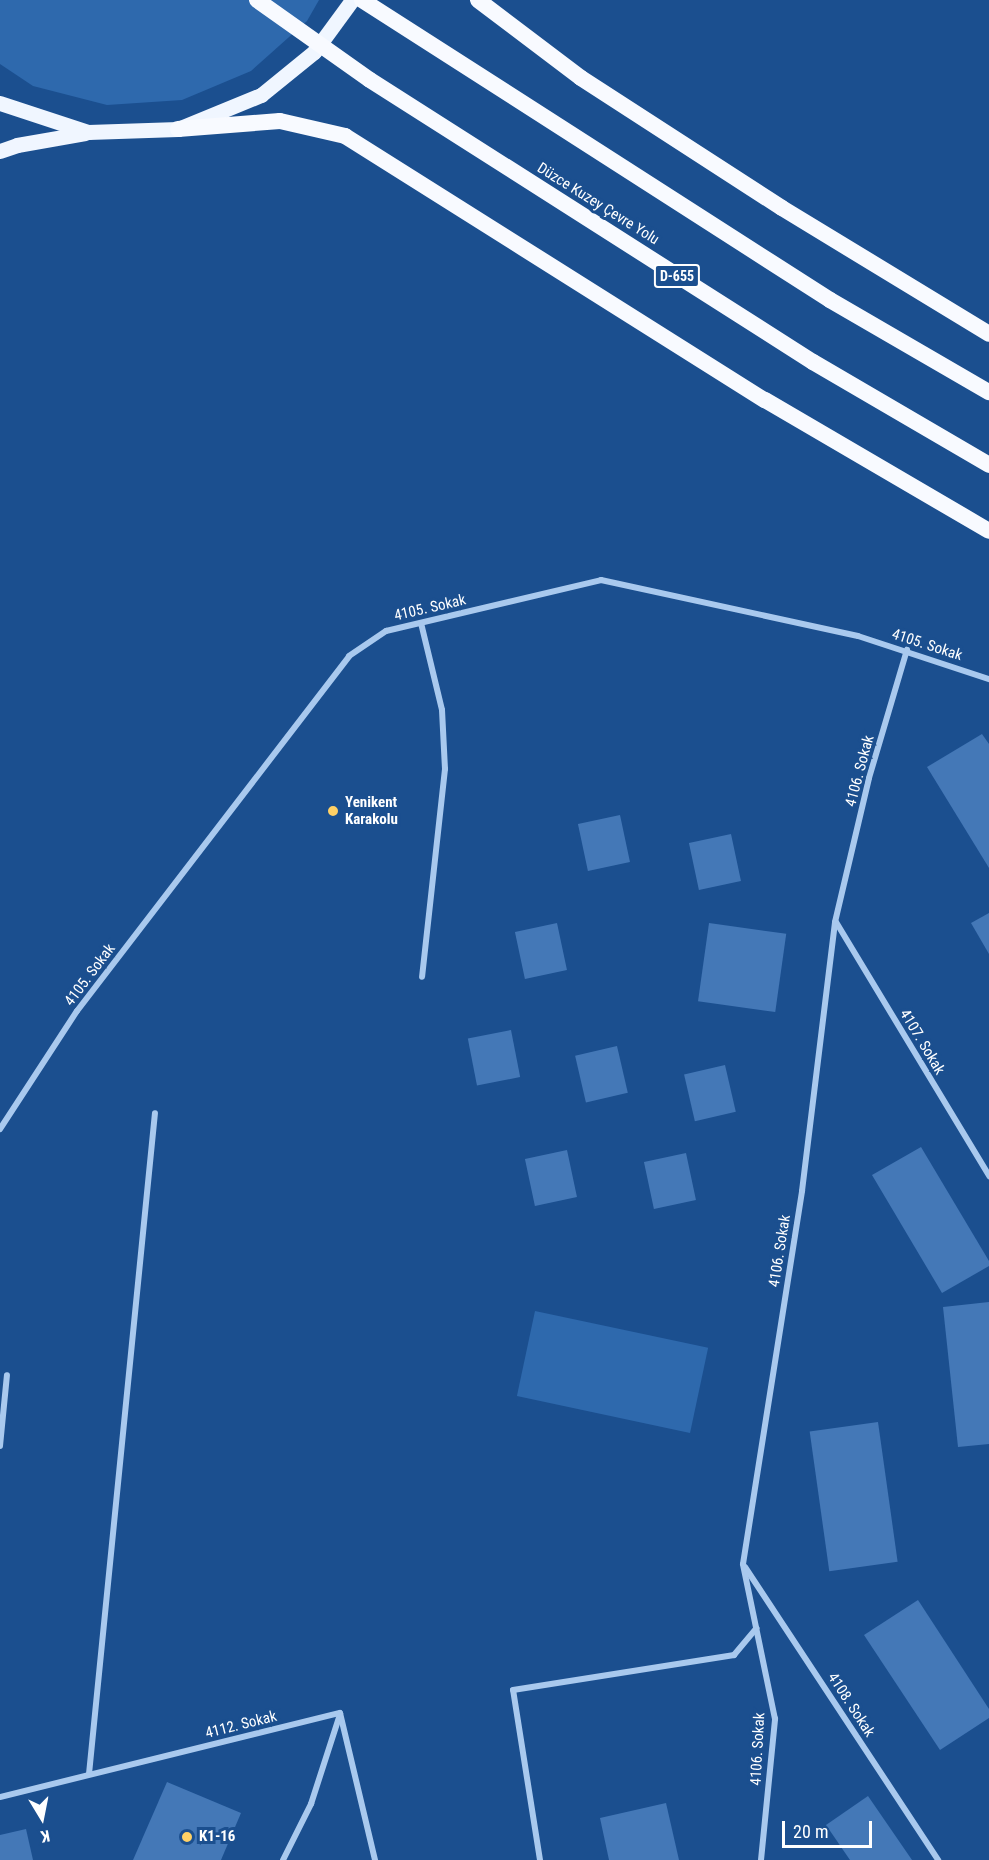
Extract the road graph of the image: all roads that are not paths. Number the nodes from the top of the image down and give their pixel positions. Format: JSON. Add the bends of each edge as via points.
{"nodes":[{"id":1,"x":352,"y":0,"type":"edge"},
{"id":2,"x":362,"y":0,"type":"edge"},
{"id":3,"x":478,"y":0,"type":"edge"},
{"id":4,"x":263,"y":4,"type":"edge"},
{"id":5,"x":0,"y":103,"type":"edge"},
{"id":6,"x":178,"y":129,"type":"junction"},
{"id":7,"x":88,"y":132,"type":"junction"},
{"id":8,"x":0,"y":152,"type":"edge"},
{"id":9,"x":989,"y":334,"type":"edge"},
{"id":10,"x":989,"y":392,"type":"edge"},
{"id":11,"x":989,"y":465,"type":"edge"},
{"id":12,"x":989,"y":531,"type":"edge"},
{"id":13,"x":421,"y":623,"type":"junction"},
{"id":14,"x":907,"y":650,"type":"junction"},
{"id":15,"x":989,"y":679,"type":"edge"},
{"id":16,"x":835,"y":922,"type":"junction"},
{"id":17,"x":422,"y":977,"type":"dead end"},
{"id":18,"x":155,"y":1113,"type":"dead end"},
{"id":19,"x":0,"y":1129,"type":"edge"},
{"id":20,"x":989,"y":1176,"type":"edge"},
{"id":21,"x":8,"y":1375,"type":"dead end"},
{"id":22,"x":0,"y":1446,"type":"edge"},
{"id":23,"x":743,"y":1564,"type":"junction"},
{"id":24,"x":757,"y":1628,"type":"junction"},
{"id":25,"x":340,"y":1713,"type":"junction"},
{"id":26,"x":89,"y":1774,"type":"junction"},
{"id":27,"x":0,"y":1797,"type":"edge"},
{"id":28,"x":283,"y":1860,"type":"edge"},
{"id":29,"x":375,"y":1860,"type":"edge"},
{"id":30,"x":540,"y":1860,"type":"edge"},
{"id":31,"x":761,"y":1860,"type":"edge"},
{"id":32,"x":938,"y":1860,"type":"edge"}],
"edges":[{"from":1,"to":6,"type":"main road","via":[[314,52],[261,95]]},
{"from":2,"to":10,"type":"highway","via":[[830,300]]},
{"from":3,"to":9,"type":"highway","via":[[591,85]]},
{"from":4,"to":11,"type":"highway","name":"Düzce Kuzey Çevre Yolu","number":"D-655","via":[[370,80],[813,362]]},
{"from":5,"to":7,"type":"main road"},
{"from":6,"to":7,"type":"main road"},
{"from":6,"to":12,"type":"highway","via":[[280,122],[345,136],[765,400]]},
{"from":7,"to":8,"type":"main road","via":[[16,145]]},
{"from":13,"to":14,"type":"street","name":"4105. Sokak","via":[[601,580]]},
{"from":13,"to":17,"type":"street","via":[[442,710],[445,769]]},
{"from":13,"to":19,"type":"street","name":"4105. Sokak","via":[[386,631],[349,656],[77,1011]]},
{"from":14,"to":15,"type":"street","name":"4105. Sokak"},
{"from":14,"to":16,"type":"street","name":"4106. Sokak","via":[[869,778]]},
{"from":16,"to":20,"type":"street","name":"4107. Sokak"},
{"from":16,"to":23,"type":"street","name":"4106. Sokak","via":[[802,1191]]},
{"from":18,"to":26,"type":"street"},
{"from":21,"to":22,"type":"street"},
{"from":23,"to":24,"type":"street","name":"4106. Sokak"},
{"from":23,"to":32,"type":"street","name":"4108. Sokak"},
{"from":24,"to":30,"type":"street","via":[[734,1655],[513,1690]]},
{"from":24,"to":31,"type":"street","name":"4106. Sokak","via":[[775,1719]]},
{"from":25,"to":26,"type":"street","name":"4112. Sokak"},
{"from":25,"to":28,"type":"street","via":[[311,1804]]},
{"from":25,"to":29,"type":"street"},
{"from":26,"to":27,"type":"street","name":"4112. Sokak"}]}
